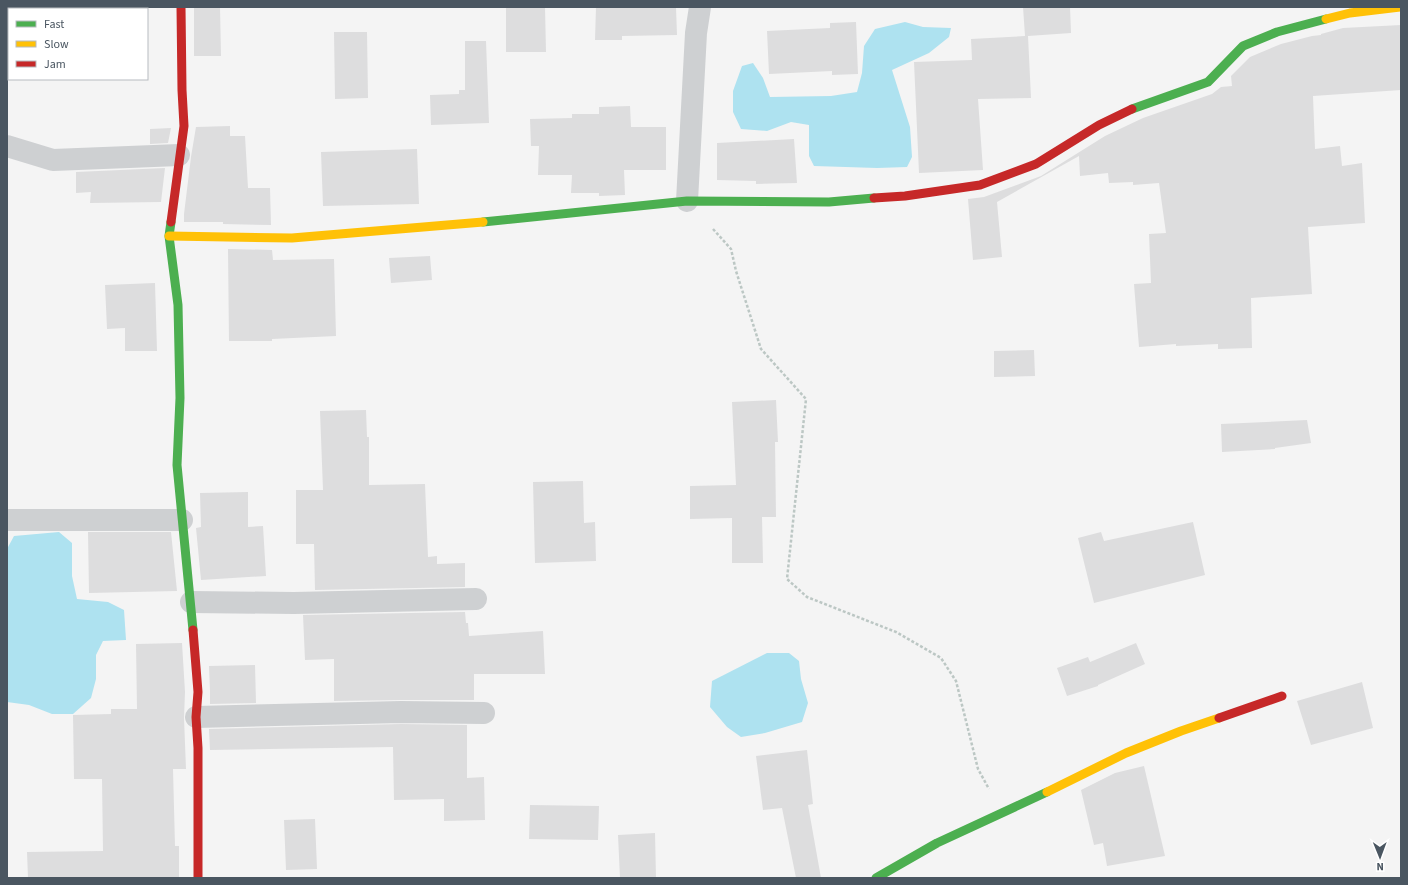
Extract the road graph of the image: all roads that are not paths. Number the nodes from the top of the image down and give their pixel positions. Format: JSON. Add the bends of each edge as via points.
{"nodes":[{"id":1,"x":180,"y":7,"type":"edge"},
{"id":2,"x":700,"y":7,"type":"edge"},
{"id":3,"x":1400,"y":7,"type":"edge"},
{"id":4,"x":7,"y":146,"type":"edge"},
{"id":5,"x":179,"y":155,"type":"junction"},
{"id":6,"x":687,"y":201,"type":"junction"},
{"id":7,"x":169,"y":236,"type":"junction"},
{"id":8,"x":7,"y":520,"type":"edge"},
{"id":9,"x":182,"y":520,"type":"junction"},
{"id":10,"x":476,"y":599,"type":"dead end"},
{"id":11,"x":191,"y":602,"type":"junction"},
{"id":12,"x":1282,"y":696,"type":"dead end"},
{"id":13,"x":484,"y":713,"type":"dead end"},
{"id":14,"x":196,"y":717,"type":"junction"},
{"id":15,"x":198,"y":878,"type":"edge"},
{"id":16,"x":876,"y":878,"type":"edge"}],
"edges":[{"from":1,"to":5,"type":"street","via":[[184,126]]},
{"from":2,"to":6,"type":"street","via":[[696,33]]},
{"from":3,"to":6,"type":"street","via":[[1350,13],[1277,32],[1243,46],[1208,82],[1138,106],[1099,125],[1036,164],[980,185],[905,196],[830,202]]},
{"from":4,"to":5,"type":"street","via":[[53,160]]},
{"from":5,"to":7,"type":"street"},
{"from":6,"to":7,"type":"street","via":[[450,226],[300,237]]},
{"from":7,"to":9,"type":"street","via":[[178,305],[180,398],[177,466]]},
{"from":8,"to":9,"type":"street"},
{"from":9,"to":11,"type":"street"},
{"from":10,"to":11,"type":"street"},
{"from":11,"to":14,"type":"street","via":[[198,692]]},
{"from":12,"to":16,"type":"street","via":[[1126,753],[937,843]]},
{"from":13,"to":14,"type":"street","via":[[402,712]]},
{"from":14,"to":15,"type":"street"}]}
